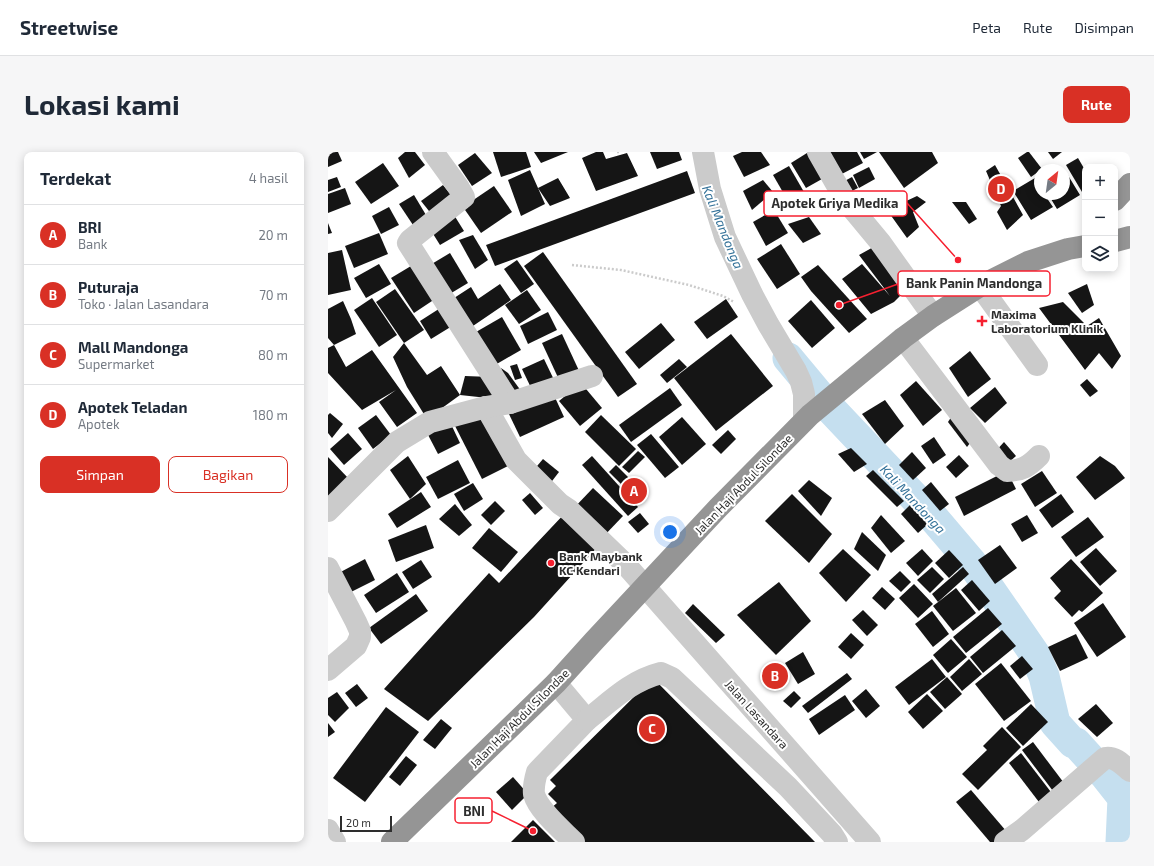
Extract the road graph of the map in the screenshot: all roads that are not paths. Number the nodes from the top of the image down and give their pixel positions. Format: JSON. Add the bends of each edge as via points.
{"nodes":[{"id":1,"x":432,"y":152,"type":"edge"},
{"id":2,"x":703,"y":152,"type":"edge"},
{"id":3,"x":818,"y":152,"type":"edge"},
{"id":4,"x":1130,"y":184,"type":"edge"},
{"id":5,"x":1118,"y":197,"type":"edge"},
{"id":6,"x":1083,"y":236,"type":"edge"},
{"id":7,"x":1130,"y":237,"type":"edge"},
{"id":8,"x":1118,"y":240,"type":"edge"},
{"id":9,"x":1076,"y":247,"type":"edge"},
{"id":10,"x":980,"y":286,"type":"junction"},
{"id":11,"x":933,"y":316,"type":"junction"},
{"id":12,"x":903,"y":338,"type":"junction"},
{"id":13,"x":1037,"y":365,"type":"dead end"},
{"id":14,"x":592,"y":376,"type":"dead end"},
{"id":15,"x":510,"y":403,"type":"junction"},
{"id":16,"x":486,"y":408,"type":"junction"},
{"id":17,"x":807,"y":418,"type":"junction"},
{"id":18,"x":1039,"y":456,"type":"dead end"},
{"id":19,"x":328,"y":511,"type":"edge"},
{"id":20,"x":328,"y":568,"type":"edge"},
{"id":21,"x":644,"y":587,"type":"junction"},
{"id":22,"x":328,"y":670,"type":"edge"},
{"id":23,"x":556,"y":683,"type":"junction"},
{"id":24,"x":587,"y":720,"type":"junction"},
{"id":25,"x":1130,"y":771,"type":"edge"},
{"id":26,"x":328,"y":830,"type":"edge"},
{"id":27,"x":335,"y":842,"type":"edge"},
{"id":28,"x":392,"y":842,"type":"edge"},
{"id":29,"x":574,"y":842,"type":"edge"},
{"id":30,"x":837,"y":842,"type":"edge"},
{"id":31,"x":869,"y":842,"type":"edge"},
{"id":32,"x":1005,"y":842,"type":"edge"}],
"edges":[{"from":1,"to":15,"type":"street","via":[[464,197],[408,243]]},
{"from":2,"to":17,"type":"street","via":[[710,189],[725,237],[752,294],[801,382]]},
{"from":3,"to":11,"type":"street","via":[[846,201],[880,242]]},
{"from":4,"to":5,"type":"highway"},
{"from":6,"to":9,"type":"highway"},
{"from":7,"to":8,"type":"highway"},
{"from":9,"to":10,"type":"highway","name":"Jalan Haji Abdul Silondae","via":[[1028,262]]},
{"from":10,"to":11,"type":"highway","name":"Jalan Haji Abdul Silondae"},
{"from":10,"to":13,"type":"street"},
{"from":11,"to":12,"type":"highway","name":"Jalan Haji Abdul Silondae"},
{"from":12,"to":17,"type":"highway","name":"Jalan Haji Abdul Silondae"},
{"from":12,"to":18,"type":"street","via":[[999,465],[1007,471],[1017,470],[1029,466]]},
{"from":14,"to":15,"type":"street"},
{"from":15,"to":16,"type":"street"},
{"from":16,"to":19,"type":"street","via":[[430,422],[397,442]]},
{"from":16,"to":21,"type":"street","name":"Jalan Lasandara","via":[[516,460],[626,565]]},
{"from":17,"to":21,"type":"highway","name":"Jalan Haji Abdul Silondae"},
{"from":20,"to":22,"type":"street","via":[[356,622],[360,637],[356,646]]},
{"from":21,"to":23,"type":"highway","name":"Jalan Haji Abdul Silondae"},
{"from":21,"to":31,"type":"street","name":"Jalan Lasandara"},
{"from":23,"to":24,"type":"street"},
{"from":23,"to":28,"type":"highway","name":"Jalan Haji Abdul Silondae"},
{"from":24,"to":29,"type":"street","via":[[538,772],[534,783],[538,803]]},
{"from":24,"to":30,"type":"street","via":[[642,679],[661,673],[666,675],[788,787]]},
{"from":25,"to":32,"type":"street","via":[[1114,758],[1105,758]]},
{"from":26,"to":27,"type":"street"}]}
